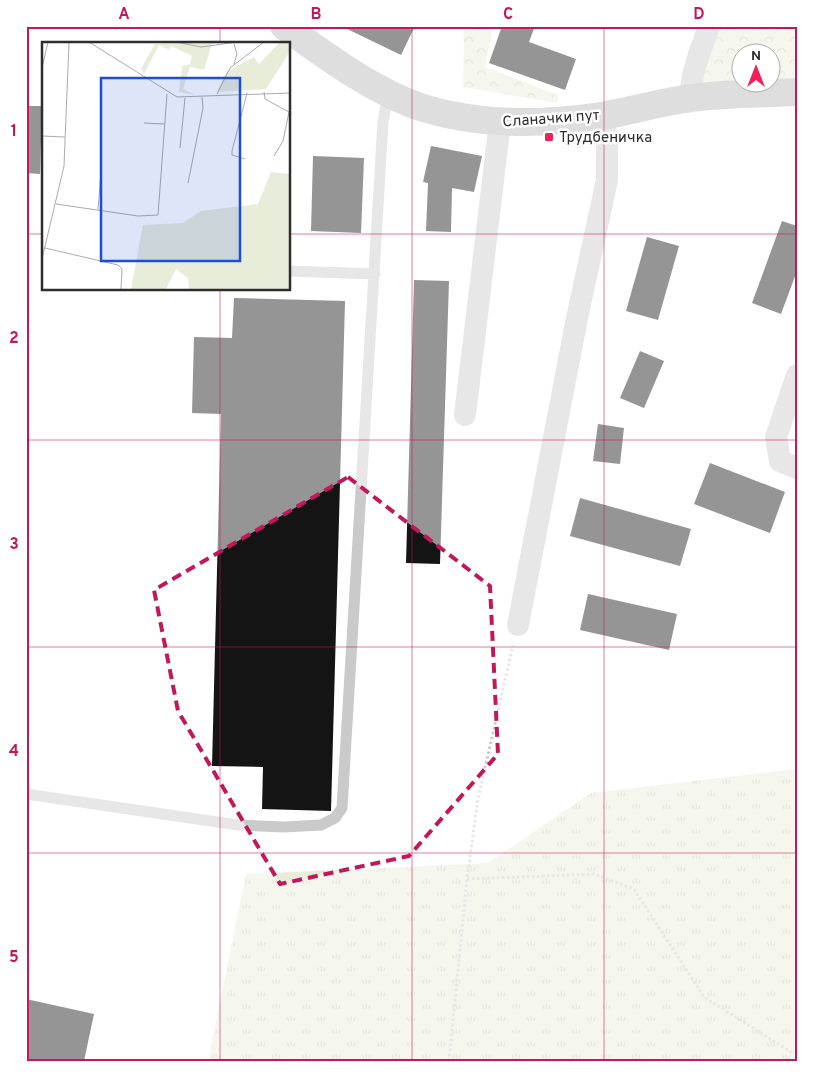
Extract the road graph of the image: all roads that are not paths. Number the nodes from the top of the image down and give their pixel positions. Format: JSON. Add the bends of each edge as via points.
{"nodes":[{"id":1,"x":284,"y":26,"type":"edge"},
{"id":2,"x":709,"y":26,"type":"edge"},
{"id":3,"x":797,"y":92,"type":"edge"},
{"id":4,"x":388,"y":94,"type":"junction"},
{"id":5,"x":691,"y":98,"type":"junction"},
{"id":6,"x":602,"y":116,"type":"junction"},
{"id":7,"x":500,"y":122,"type":"junction"},
{"id":8,"x":290,"y":271,"type":"edge"},
{"id":9,"x":375,"y":274,"type":"junction"},
{"id":10,"x":797,"y":375,"type":"edge"},
{"id":11,"x":465,"y":415,"type":"dead end"},
{"id":12,"x":797,"y":468,"type":"edge"},
{"id":13,"x":518,"y":625,"type":"road end"},
{"id":14,"x":26,"y":794,"type":"edge"}],
"edges":[{"from":1,"to":4,"type":"street","name":"Сланачки пут"},
{"from":2,"to":5,"type":"street","via":[[693,71]]},
{"from":3,"to":5,"type":"street","name":"Сланачки пут"},
{"from":4,"to":7,"type":"street","name":"Сланачки пут","via":[[433,111]]},
{"from":4,"to":9,"type":"lane","via":[[383,122]]},
{"from":5,"to":6,"type":"street","name":"Сланачки пут"},
{"from":6,"to":7,"type":"street","name":"Сланачки пут"},
{"from":6,"to":13,"type":"street","via":[[607,138],[607,180]]},
{"from":7,"to":11,"type":"street"},
{"from":8,"to":9,"type":"lane"},
{"from":9,"to":14,"type":"lane","via":[[342,808],[335,818],[321,824],[247,825]]},
{"from":10,"to":12,"type":"street","via":[[776,437],[780,461]]}]}
